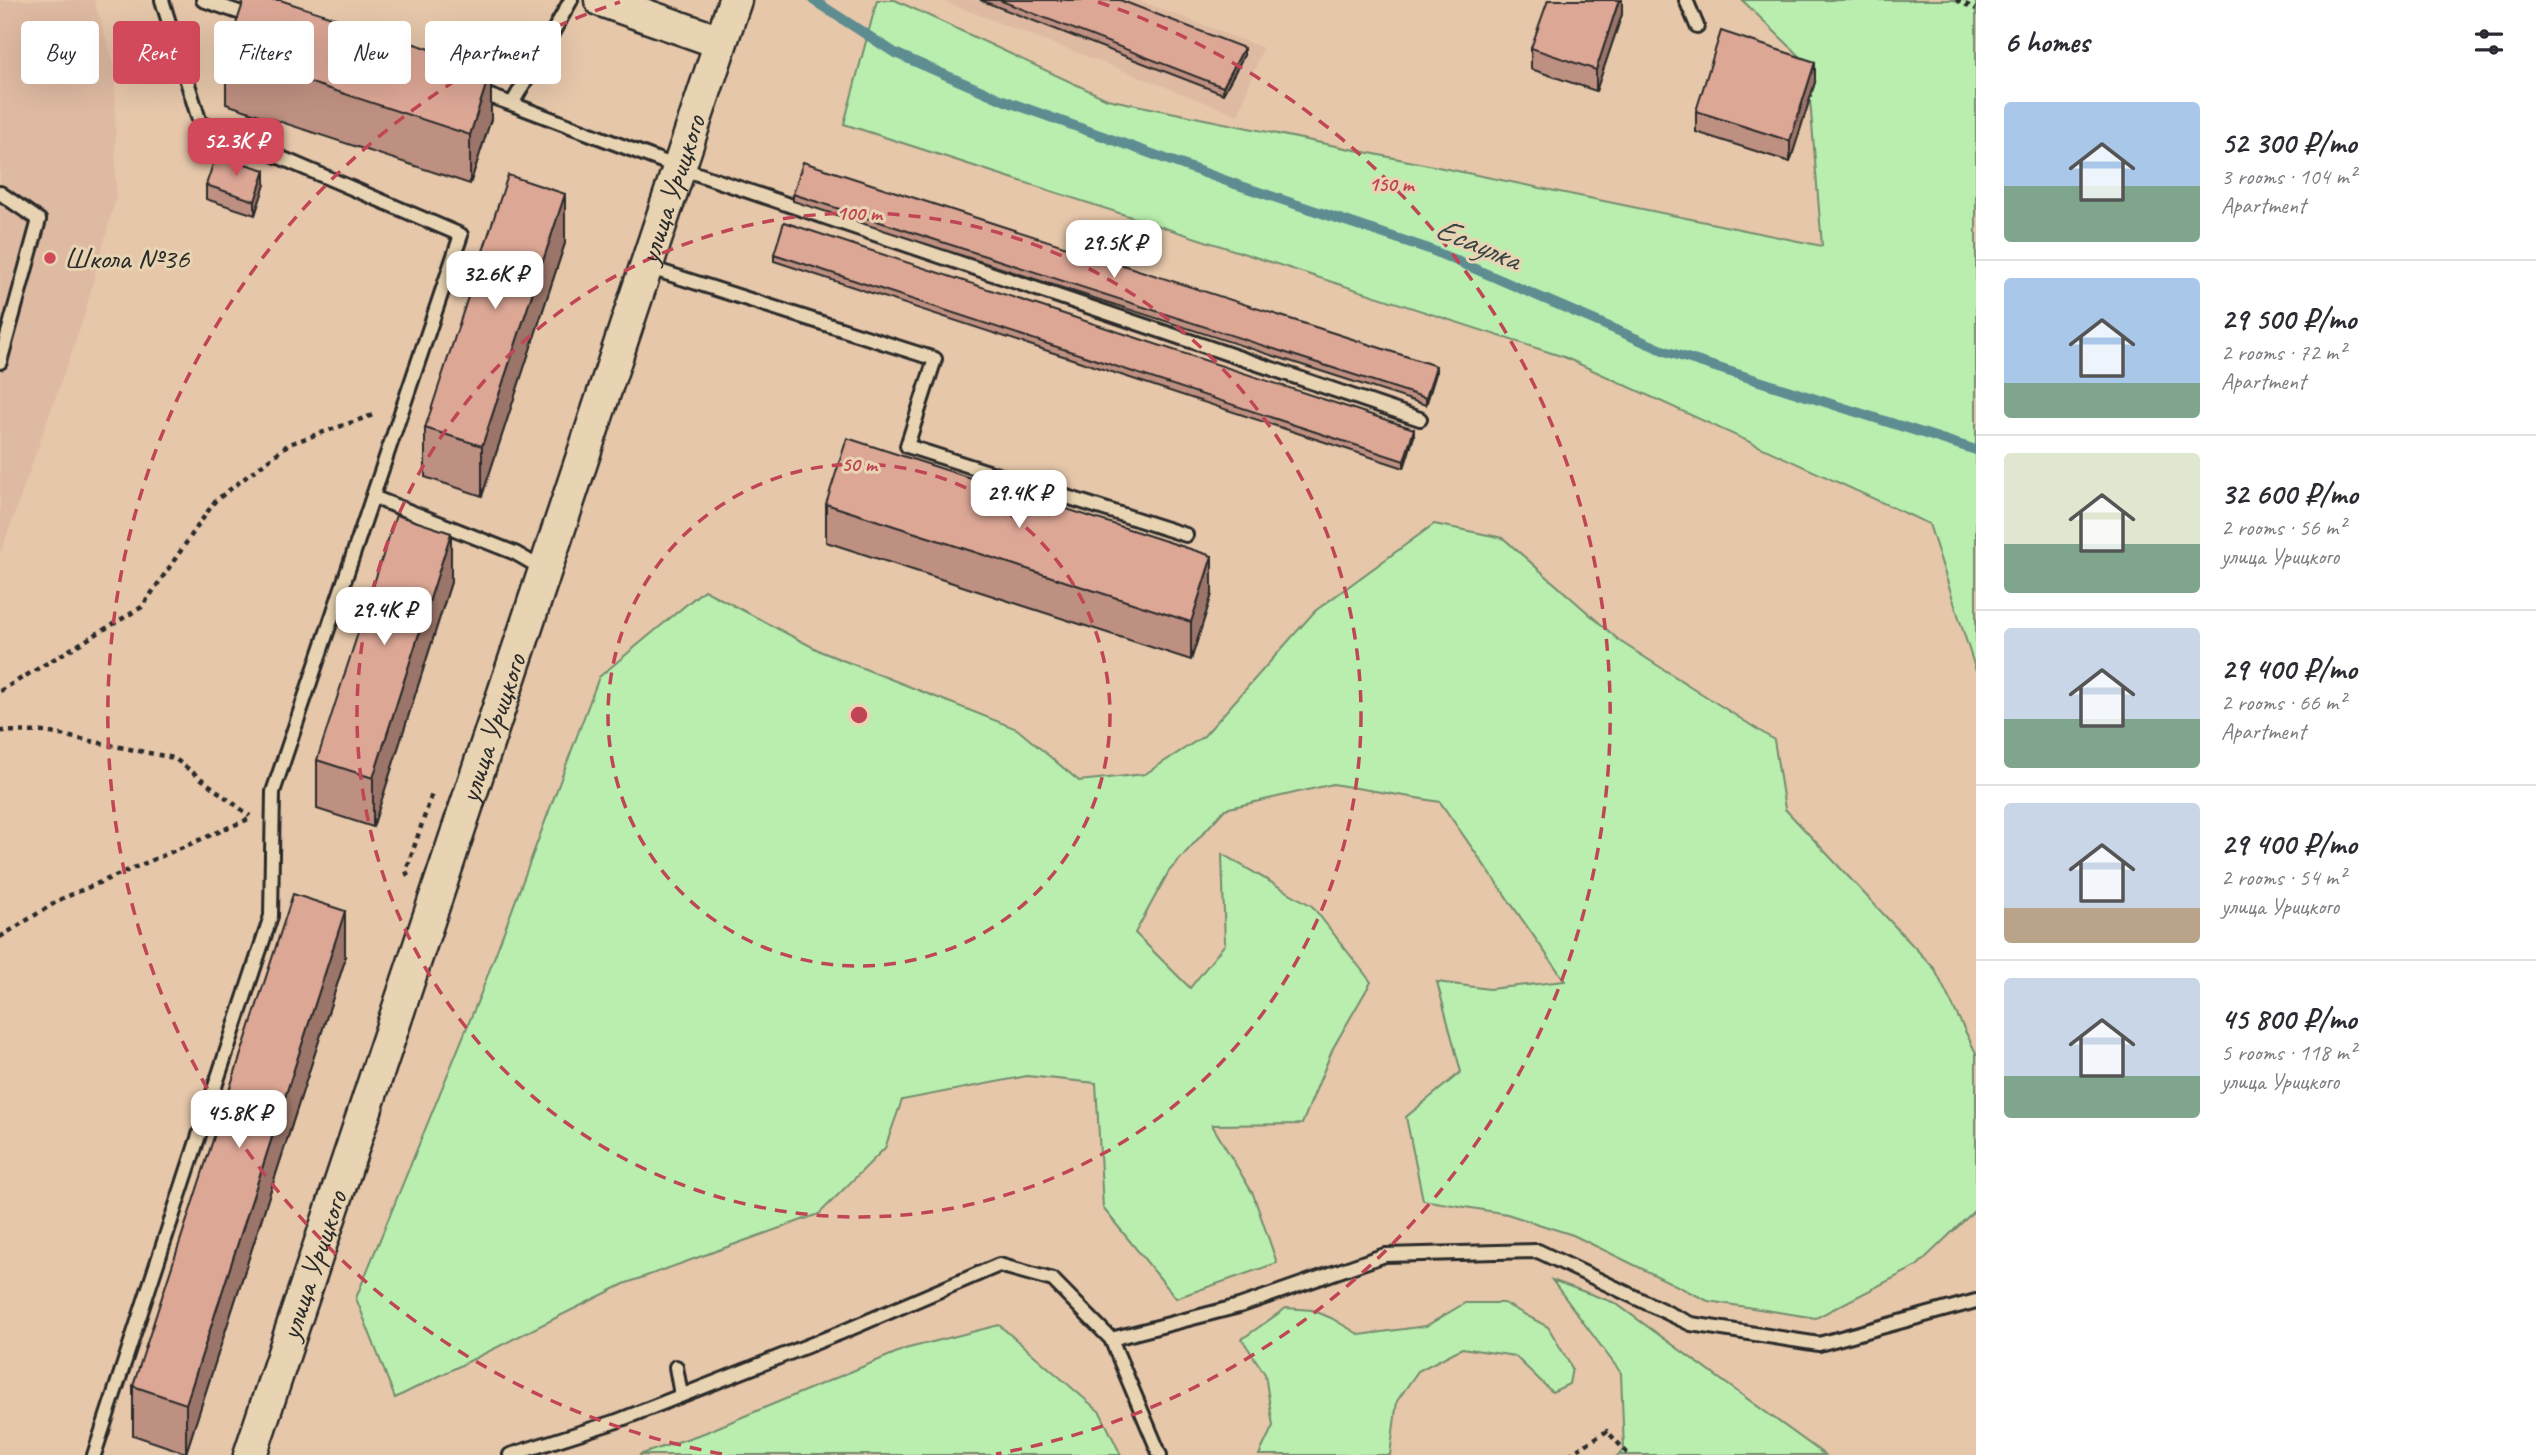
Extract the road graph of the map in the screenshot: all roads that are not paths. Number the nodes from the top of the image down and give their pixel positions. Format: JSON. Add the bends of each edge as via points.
{"nodes":[{"id":1,"x":162,"y":0,"type":"edge"},
{"id":2,"x":203,"y":0,"type":"edge"},
{"id":3,"x":571,"y":0,"type":"edge"},
{"id":4,"x":601,"y":0,"type":"edge"},
{"id":5,"x":735,"y":0,"type":"edge"},
{"id":6,"x":1686,"y":0,"type":"edge"},
{"id":7,"x":265,"y":21,"type":"edge"},
{"id":8,"x":1698,"y":26,"type":"dead end"},
{"id":9,"x":720,"y":42,"type":"junction"},
{"id":10,"x":461,"y":86,"type":"edge"},
{"id":11,"x":512,"y":103,"type":"junction"},
{"id":12,"x":680,"y":168,"type":"junction"},
{"id":13,"x":0,"y":193,"type":"edge"},
{"id":14,"x":647,"y":267,"type":"junction"},
{"id":15,"x":0,"y":362,"type":"edge"},
{"id":16,"x":1420,"y":419,"type":"dead end"},
{"id":17,"x":373,"y":497,"type":"junction"},
{"id":18,"x":1186,"y":535,"type":"dead end"},
{"id":19,"x":547,"y":571,"type":"junction"},
{"id":20,"x":1976,"y":1301,"type":"edge"},
{"id":21,"x":1111,"y":1339,"type":"junction"},
{"id":22,"x":676,"y":1367,"type":"dead end"},
{"id":23,"x":681,"y":1395,"type":"junction"},
{"id":24,"x":94,"y":1455,"type":"edge"},
{"id":25,"x":250,"y":1455,"type":"edge"},
{"id":26,"x":510,"y":1455,"type":"edge"},
{"id":27,"x":1160,"y":1455,"type":"edge"}],
"edges":[{"from":1,"to":17,"type":"lane","via":[[200,123],[461,235]]},
{"from":2,"to":7,"type":"lane"},
{"from":3,"to":11,"type":"lane"},
{"from":4,"to":9,"type":"street"},
{"from":5,"to":9,"type":"street","name":"улица Урицкого"},
{"from":6,"to":8,"type":"lane"},
{"from":9,"to":12,"type":"street","name":"улица Урицкого"},
{"from":10,"to":11,"type":"lane"},
{"from":11,"to":12,"type":"lane"},
{"from":12,"to":14,"type":"street","name":"улица Урицкого"},
{"from":12,"to":16,"type":"lane"},
{"from":13,"to":15,"type":"lane","via":[[39,220]]},
{"from":14,"to":18,"type":"lane","via":[[935,359],[907,446]]},
{"from":14,"to":19,"type":"street","name":"улица Урицкого"},
{"from":17,"to":19,"type":"lane","via":[[515,552]]},
{"from":17,"to":24,"type":"lane","via":[[273,792],[271,916]]},
{"from":19,"to":25,"type":"street","name":"улица Урицкого"},
{"from":20,"to":21,"type":"lane","via":[[1819,1344],[1691,1324],[1538,1251],[1385,1255],[1239,1306]]},
{"from":21,"to":23,"type":"lane","via":[[1053,1280],[999,1265]]},
{"from":21,"to":27,"type":"lane"},
{"from":22,"to":23,"type":"lane"},
{"from":23,"to":26,"type":"lane"}]}
